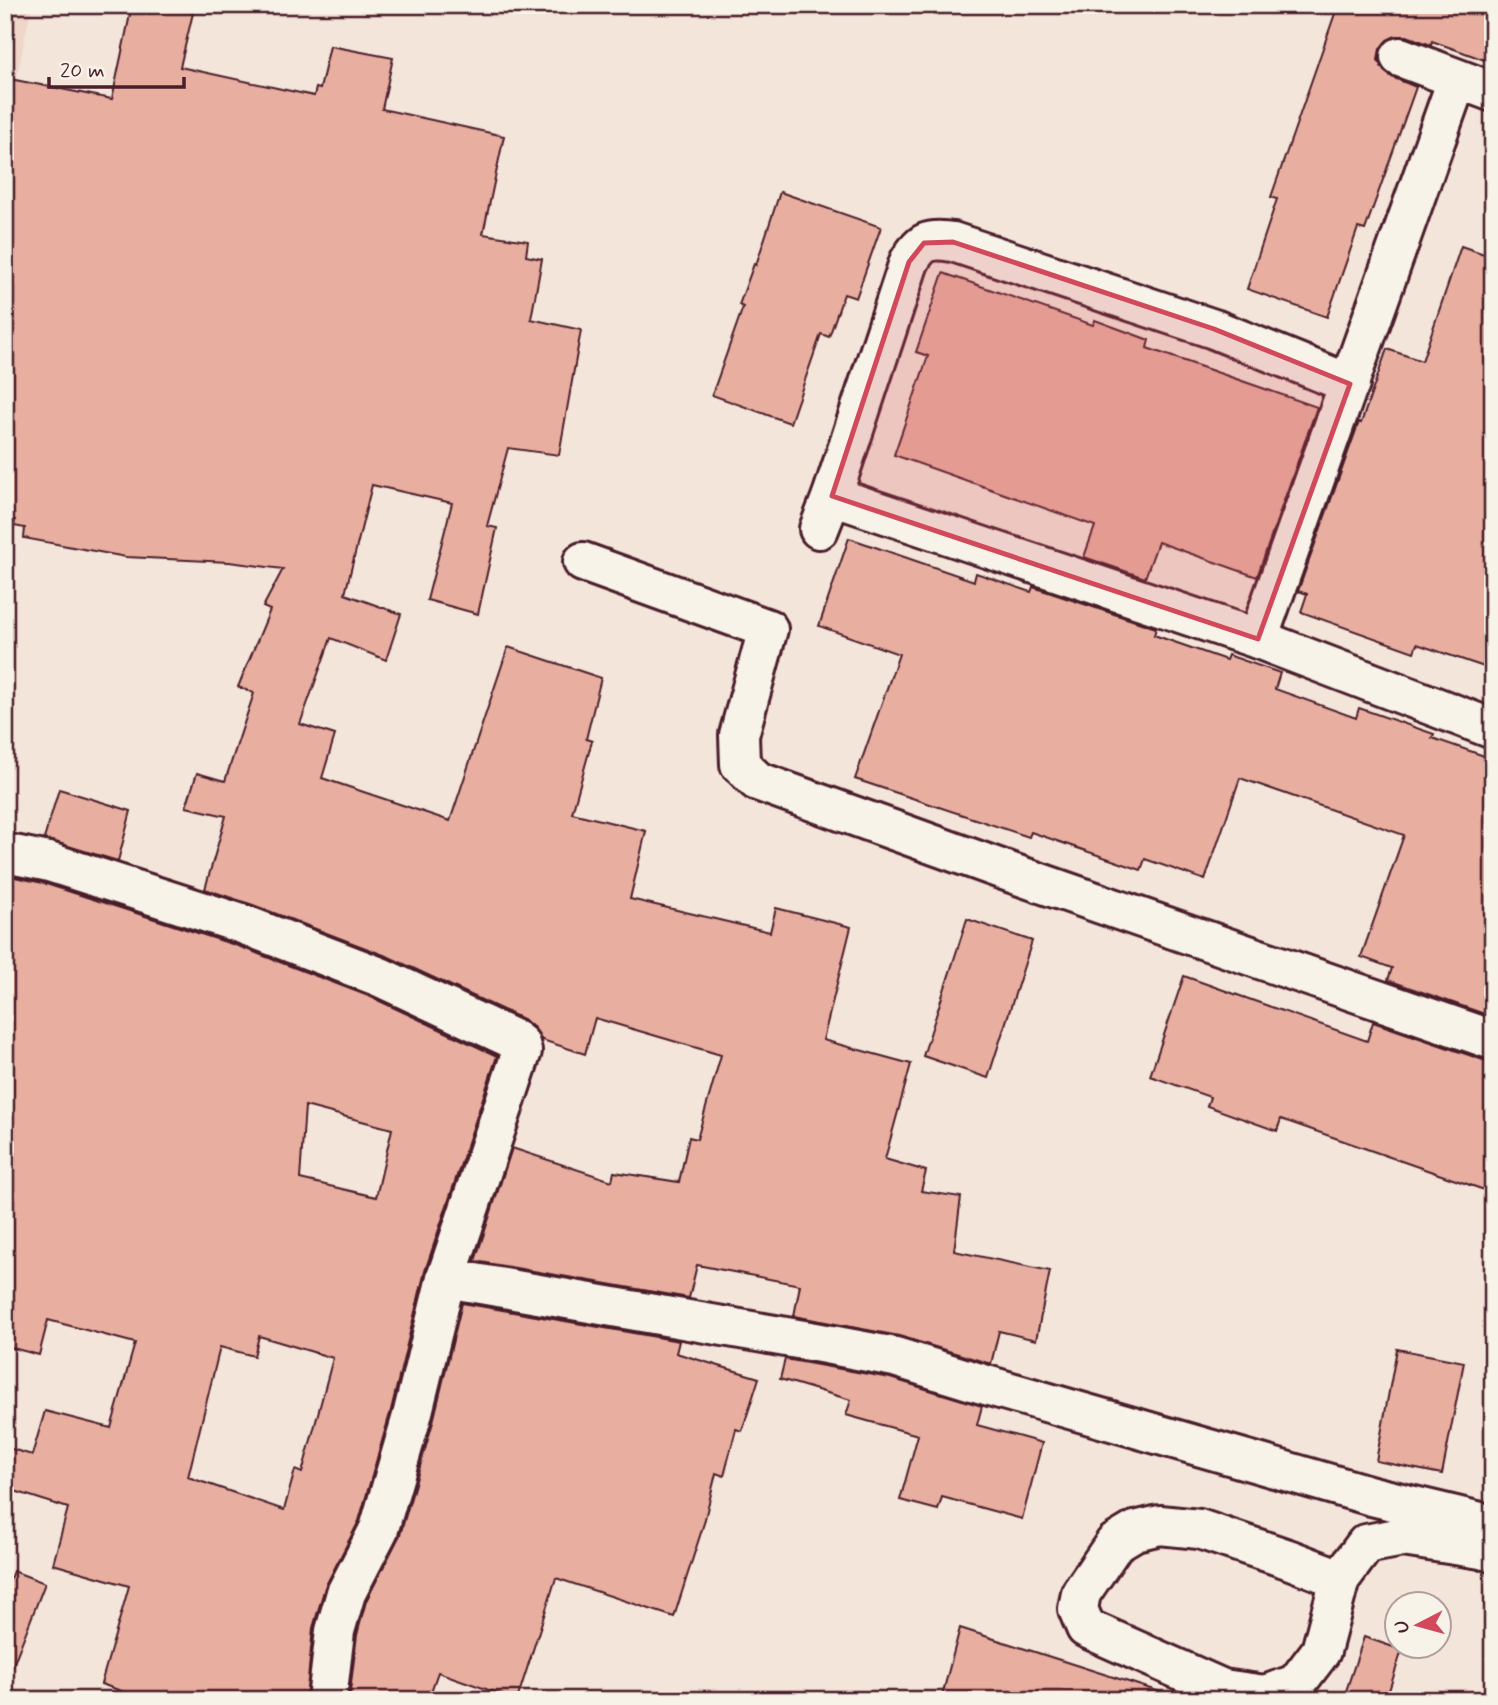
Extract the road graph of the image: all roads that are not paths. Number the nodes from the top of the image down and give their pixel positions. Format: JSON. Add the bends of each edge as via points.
{"nodes":[{"id":1,"x":1400,"y":57,"type":"dead end"},
{"id":2,"x":1457,"y":80,"type":"junction"},
{"id":3,"x":1493,"y":92,"type":"edge"},
{"id":4,"x":1350,"y":384,"type":"junction"},
{"id":5,"x":583,"y":562,"type":"dead end"},
{"id":6,"x":1258,"y":639,"type":"junction"},
{"id":7,"x":1493,"y":729,"type":"edge"},
{"id":8,"x":5,"y":853,"type":"edge"},
{"id":9,"x":1493,"y":1040,"type":"edge"},
{"id":10,"x":446,"y":1278,"type":"junction"},
{"id":11,"x":1493,"y":1525,"type":"edge"},
{"id":12,"x":1493,"y":1552,"type":"edge"},
{"id":13,"x":1340,"y":1579,"type":"junction"},
{"id":14,"x":327,"y":1700,"type":"edge"}],
"edges":[{"from":1,"to":2,"type":"street"},
{"from":2,"to":3,"type":"street"},
{"from":2,"to":4,"type":"street"},
{"from":4,"to":6,"type":"street"},
{"from":4,"to":6,"type":"street","via":[[1214,329],[953,242],[937,239],[924,243],[909,262],[825,512]]},
{"from":5,"to":9,"type":"street","via":[[768,629],[739,735],[740,764],[757,781]]},
{"from":6,"to":7,"type":"street"},
{"from":8,"to":10,"type":"street","via":[[49,862],[245,925],[380,977],[520,1044],[522,1051]]},
{"from":10,"to":11,"type":"street","via":[[895,1357],[1372,1496]]},
{"from":10,"to":14,"type":"street","via":[[379,1529],[342,1606]]},
{"from":12,"to":13,"type":"street","via":[[1403,1537],[1366,1544]]},
{"from":13,"to":13,"type":"street","via":[[1321,1651],[1296,1684],[1265,1695],[1223,1689],[1086,1628],[1078,1609],[1081,1593],[1115,1543],[1135,1531],[1160,1525],[1199,1530]]}]}
